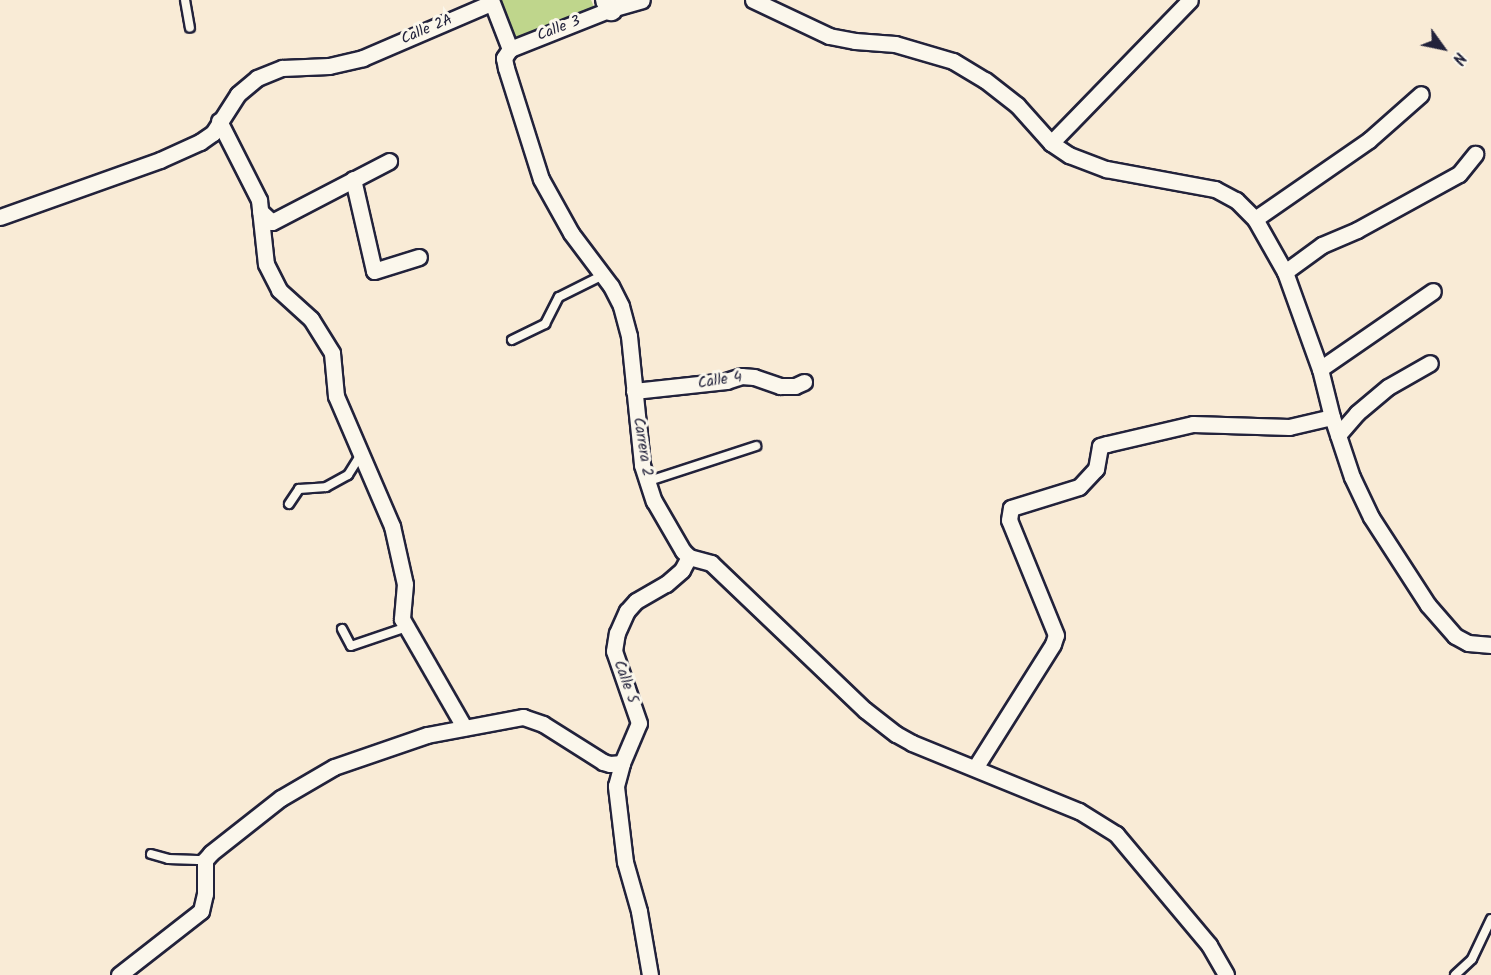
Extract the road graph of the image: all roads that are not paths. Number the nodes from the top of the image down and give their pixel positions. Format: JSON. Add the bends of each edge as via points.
{"nodes":[{"id":1,"x":185,"y":0,"type":"edge"},
{"id":2,"x":642,"y":0,"type":"edge"},
{"id":3,"x":756,"y":0,"type":"edge"},
{"id":4,"x":1190,"y":0,"type":"edge"},
{"id":5,"x":491,"y":1,"type":"edge"},
{"id":6,"x":609,"y":4,"type":"edge"},
{"id":7,"x":190,"y":28,"type":"dead end"},
{"id":8,"x":510,"y":49,"type":"junction"},
{"id":9,"x":1421,"y":94,"type":"dead end"},
{"id":10,"x":219,"y":121,"type":"junction"},
{"id":11,"x":1051,"y":143,"type":"junction"},
{"id":12,"x":1475,"y":154,"type":"dead end"},
{"id":13,"x":389,"y":161,"type":"dead end"},
{"id":14,"x":353,"y":179,"type":"junction"},
{"id":15,"x":260,"y":211,"type":"junction"},
{"id":16,"x":0,"y":217,"type":"edge"},
{"id":17,"x":1255,"y":219,"type":"junction"},
{"id":18,"x":419,"y":257,"type":"dead end"},
{"id":19,"x":1285,"y":272,"type":"junction"},
{"id":20,"x":603,"y":276,"type":"junction"},
{"id":21,"x":1433,"y":291,"type":"dead end"},
{"id":22,"x":512,"y":340,"type":"dead end"},
{"id":23,"x":1430,"y":363,"type":"dead end"},
{"id":24,"x":1320,"y":369,"type":"junction"},
{"id":25,"x":804,"y":382,"type":"dead end"},
{"id":26,"x":634,"y":392,"type":"junction"},
{"id":27,"x":1332,"y":417,"type":"junction"},
{"id":28,"x":1338,"y":435,"type":"junction"},
{"id":29,"x":756,"y":446,"type":"dead end"},
{"id":30,"x":362,"y":454,"type":"junction"},
{"id":31,"x":646,"y":482,"type":"junction"},
{"id":32,"x":290,"y":504,"type":"dead end"},
{"id":33,"x":688,"y":557,"type":"junction"},
{"id":34,"x":407,"y":627,"type":"junction"},
{"id":35,"x":342,"y":629,"type":"dead end"},
{"id":36,"x":1491,"y":645,"type":"edge"},
{"id":37,"x":464,"y":727,"type":"junction"},
{"id":38,"x":622,"y":763,"type":"junction"},
{"id":39,"x":975,"y":768,"type":"junction"},
{"id":40,"x":151,"y":854,"type":"dead end"},
{"id":41,"x":205,"y":860,"type":"junction"},
{"id":42,"x":1491,"y":919,"type":"edge"},
{"id":43,"x":119,"y":975,"type":"edge"},
{"id":44,"x":650,"y":975,"type":"edge"},
{"id":45,"x":1226,"y":975,"type":"edge"},
{"id":46,"x":1455,"y":975,"type":"edge"}],
"edges":[{"from":1,"to":7,"type":"lane"},
{"from":2,"to":6,"type":"street","name":"Calle 3"},
{"from":3,"to":11,"type":"street","via":[[816,32],[855,41],[895,44],[953,61],[1017,105]]},
{"from":4,"to":11,"type":"street"},
{"from":5,"to":8,"type":"street","name":"Carrera 2"},
{"from":5,"to":10,"type":"street","name":"Calle 2A","via":[[363,58],[329,66],[282,68],[257,78],[238,94]]},
{"from":6,"to":8,"type":"street","name":"Calle 3"},
{"from":8,"to":20,"type":"street","name":"Carrera 2","via":[[504,58],[506,68],[541,179],[571,233]]},
{"from":9,"to":17,"type":"street","via":[[1369,140]]},
{"from":10,"to":15,"type":"street","via":[[259,200]]},
{"from":10,"to":16,"type":"street","name":"Calle 2A","via":[[213,133],[200,142],[160,160]]},
{"from":11,"to":17,"type":"street","via":[[1069,155],[1107,169],[1215,189],[1236,200]]},
{"from":12,"to":19,"type":"street","via":[[1459,174],[1323,245]]},
{"from":13,"to":14,"type":"street"},
{"from":14,"to":15,"type":"street","via":[[272,222]]},
{"from":14,"to":18,"type":"street","via":[[374,271]]},
{"from":15,"to":30,"type":"street","via":[[266,264],[279,290],[311,319],[332,353],[336,396]]},
{"from":17,"to":19,"type":"street"},
{"from":19,"to":24,"type":"street"},
{"from":20,"to":22,"type":"lane","via":[[560,297],[545,324]]},
{"from":20,"to":26,"type":"street","name":"Carrera 2","via":[[621,306],[629,336]]},
{"from":21,"to":24,"type":"street"},
{"from":23,"to":28,"type":"street","via":[[1389,387]]},
{"from":24,"to":27,"type":"street"},
{"from":25,"to":26,"type":"street","name":"Calle 4","via":[[780,386],[741,376]]},
{"from":26,"to":31,"type":"street","name":"Carrera 2"},
{"from":27,"to":28,"type":"street"},
{"from":27,"to":39,"type":"street","via":[[1289,427],[1193,424],[1107,444],[1100,446],[1096,470],[1079,487],[1011,508],[1009,520],[1056,635]]},
{"from":28,"to":36,"type":"street","via":[[1371,518],[1428,605],[1455,636],[1468,644]]},
{"from":29,"to":31,"type":"lane"},
{"from":30,"to":32,"type":"lane","via":[[348,475],[326,488],[299,489]]},
{"from":30,"to":34,"type":"street","via":[[392,526],[405,584],[402,619]]},
{"from":31,"to":33,"type":"street","name":"Carrera 2"},
{"from":33,"to":38,"type":"street","name":"Calle 5","via":[[682,570],[666,584],[627,610],[618,633],[614,651],[639,723]]},
{"from":33,"to":39,"type":"street","via":[[711,563],[865,710],[896,734]]},
{"from":34,"to":35,"type":"lane","via":[[351,646]]},
{"from":34,"to":37,"type":"street"},
{"from":37,"to":38,"type":"street","via":[[523,717],[533,719],[603,762]]},
{"from":37,"to":41,"type":"street","via":[[427,735],[334,767],[281,798]]},
{"from":38,"to":44,"type":"street","name":"Calle 5","via":[[616,786],[625,862],[644,930]]},
{"from":39,"to":45,"type":"street","via":[[1079,811],[1116,834],[1209,945]]},
{"from":40,"to":41,"type":"lane","via":[[168,859]]},
{"from":41,"to":43,"type":"street","via":[[201,911]]},
{"from":42,"to":46,"type":"lane","via":[[1472,959]]}]}
